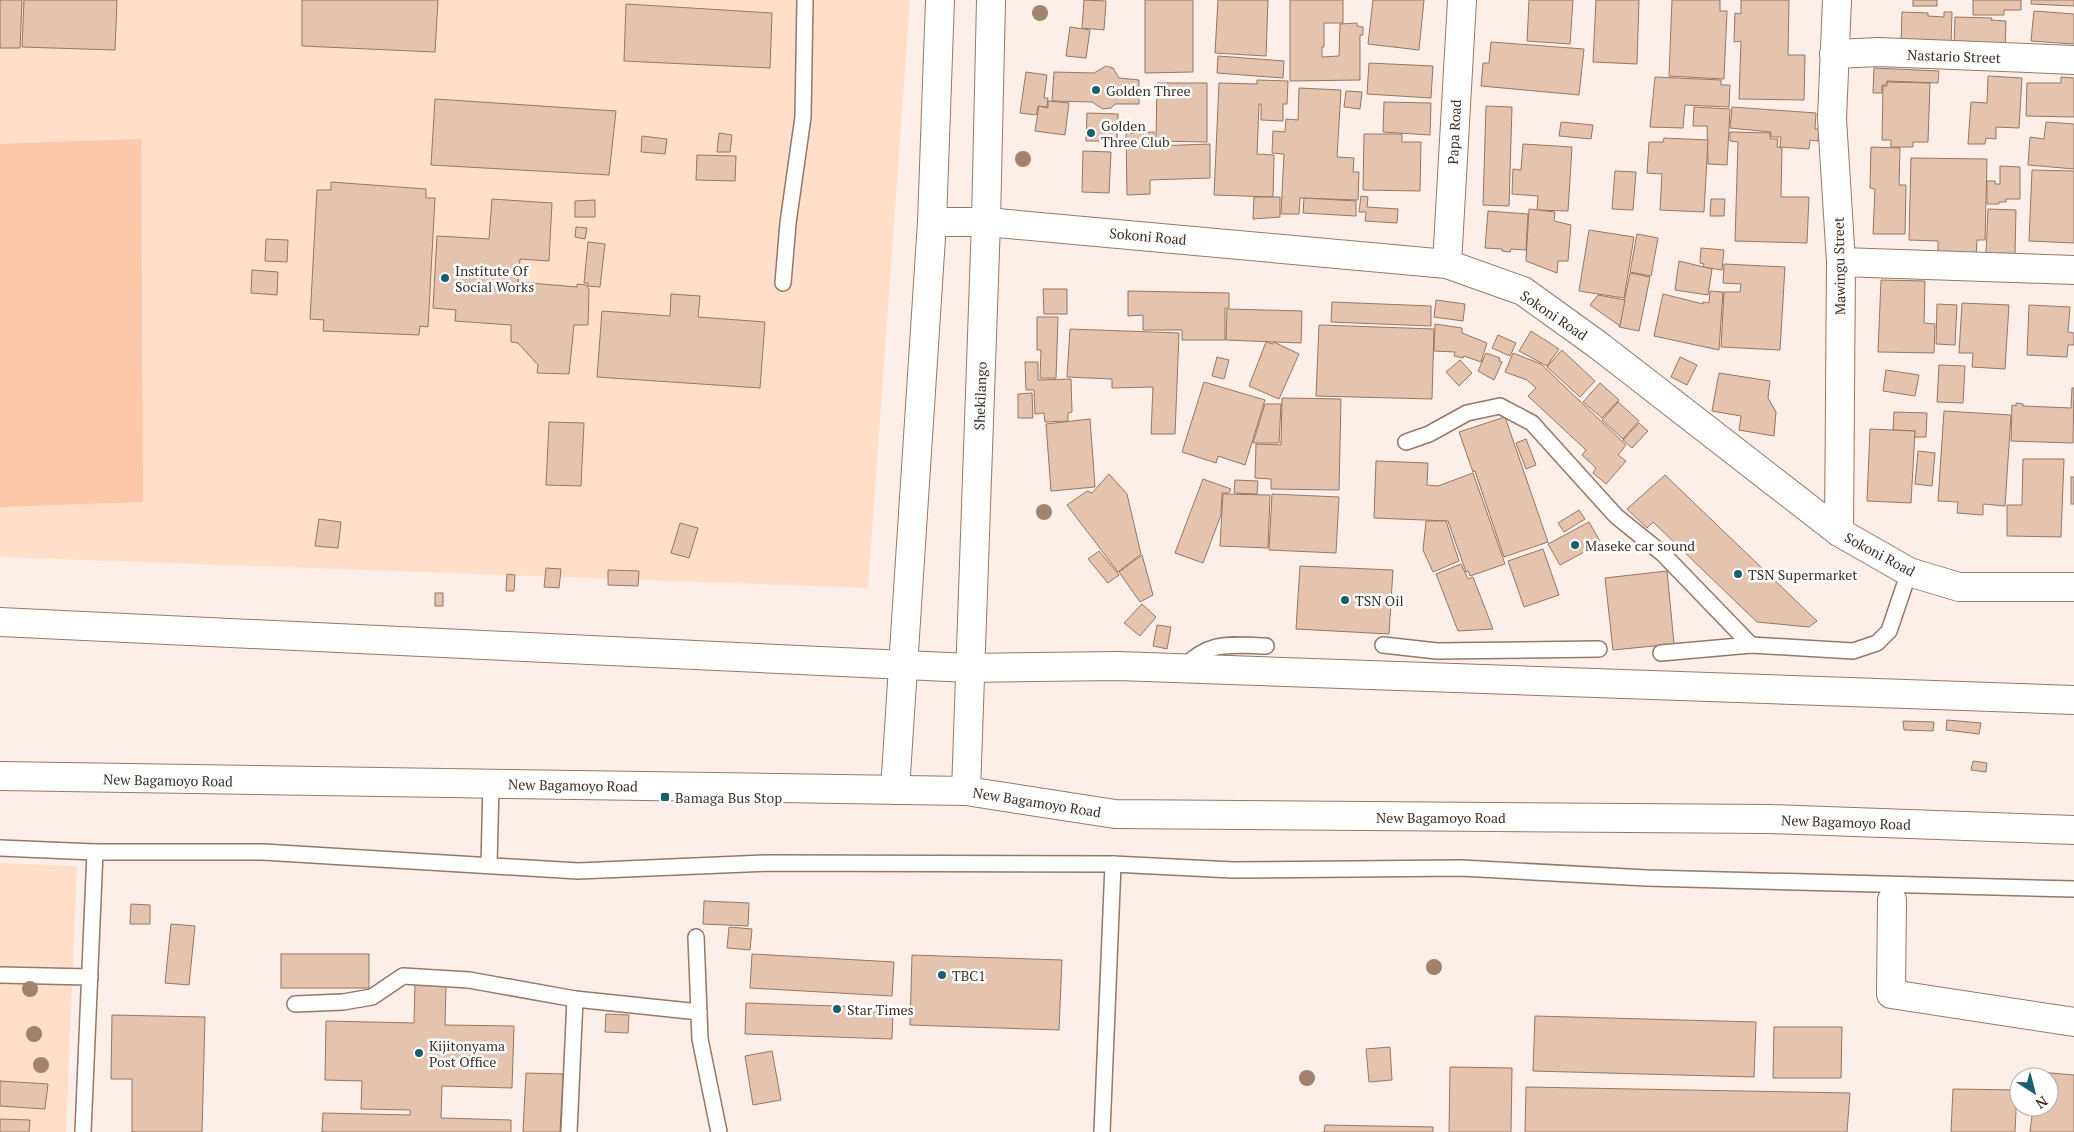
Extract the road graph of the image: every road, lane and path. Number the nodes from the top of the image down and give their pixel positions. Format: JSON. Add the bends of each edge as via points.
{"nodes":[{"id":1,"x":805,"y":0,"type":"edge"},
{"id":2,"x":940,"y":0,"type":"edge"},
{"id":3,"x":991,"y":0,"type":"edge"},
{"id":4,"x":1462,"y":0,"type":"edge"},
{"id":5,"x":1837,"y":0,"type":"edge"},
{"id":6,"x":1834,"y":54,"type":"junction"},
{"id":7,"x":2074,"y":60,"type":"edge"},
{"id":8,"x":932,"y":222,"type":"junction"},
{"id":9,"x":986,"y":222,"type":"junction"},
{"id":10,"x":1841,"y":262,"type":"junction"},
{"id":11,"x":1447,"y":264,"type":"junction"},
{"id":12,"x":2074,"y":270,"type":"edge"},
{"id":13,"x":783,"y":283,"type":"dead end"},
{"id":14,"x":1406,"y":442,"type":"dead end"},
{"id":15,"x":1839,"y":532,"type":"junction"},
{"id":16,"x":1909,"y":572,"type":"junction"},
{"id":17,"x":2074,"y":588,"type":"edge"},
{"id":18,"x":0,"y":622,"type":"edge"},
{"id":19,"x":1383,"y":644,"type":"dead end"},
{"id":20,"x":1751,"y":645,"type":"junction"},
{"id":21,"x":1266,"y":646,"type":"dead end"},
{"id":22,"x":1599,"y":648,"type":"dead end"},
{"id":23,"x":1661,"y":653,"type":"dead end"},
{"id":24,"x":903,"y":664,"type":"junction"},
{"id":25,"x":969,"y":668,"type":"junction"},
{"id":26,"x":1183,"y":668,"type":"junction"},
{"id":27,"x":2074,"y":700,"type":"edge"},
{"id":28,"x":0,"y":776,"type":"edge"},
{"id":29,"x":491,"y":784,"type":"junction"},
{"id":30,"x":895,"y":790,"type":"junction"},
{"id":31,"x":966,"y":791,"type":"junction"},
{"id":32,"x":2074,"y":830,"type":"edge"},
{"id":33,"x":0,"y":848,"type":"edge"},
{"id":34,"x":95,"y":852,"type":"junction"},
{"id":35,"x":1113,"y":864,"type":"junction"},
{"id":36,"x":489,"y":865,"type":"junction"},
{"id":37,"x":2074,"y":889,"type":"edge"},
{"id":38,"x":1892,"y":900,"type":"dead end"},
{"id":39,"x":696,"y":937,"type":"dead end"},
{"id":40,"x":0,"y":975,"type":"edge"},
{"id":41,"x":90,"y":977,"type":"junction"},
{"id":42,"x":575,"y":999,"type":"junction"},
{"id":43,"x":295,"y":1004,"type":"dead end"},
{"id":44,"x":699,"y":1012,"type":"junction"},
{"id":45,"x":2074,"y":1022,"type":"edge"},
{"id":46,"x":83,"y":1132,"type":"edge"},
{"id":47,"x":569,"y":1132,"type":"edge"},
{"id":48,"x":719,"y":1132,"type":"edge"},
{"id":49,"x":1102,"y":1132,"type":"edge"}],
"edges":[{"from":1,"to":13,"type":"lane","via":[[803,117]]},
{"from":2,"to":8,"type":"main road"},
{"from":3,"to":9,"type":"main road","name":"Shekilango"},
{"from":4,"to":11,"type":"main road","name":"Papa Road"},
{"from":5,"to":6,"type":"main road","name":"Mawingu Street"},
{"from":6,"to":7,"type":"main road","name":"Nastario Street","via":[[1879,52]]},
{"from":6,"to":10,"type":"main road","name":"Mawingu Street","via":[[1832,120]]},
{"from":8,"to":9,"type":"main road","name":"Sokoni Road"},
{"from":8,"to":24,"type":"main road"},
{"from":9,"to":11,"type":"main road","name":"Sokoni Road"},
{"from":9,"to":25,"type":"main road","name":"Shekilango"},
{"from":10,"to":12,"type":"main road"},
{"from":10,"to":15,"type":"main road","name":"Mawingu Street"},
{"from":11,"to":15,"type":"main road","name":"Sokoni Road","via":[[1523,292],[1598,345]]},
{"from":14,"to":20,"type":"lane","via":[[1429,434],[1467,413],[1500,406],[1532,422],[1616,516],[1663,554]]},
{"from":15,"to":16,"type":"main road","name":"Sokoni Road"},
{"from":16,"to":17,"type":"main road","name":"Sokoni Road","via":[[1959,588]]},
{"from":16,"to":20,"type":"lane","via":[[1889,631],[1877,643],[1853,651]]},
{"from":18,"to":24,"type":"main road"},
{"from":19,"to":22,"type":"lane","via":[[1437,651]]},
{"from":20,"to":23,"type":"lane"},
{"from":21,"to":26,"type":"lane","via":[[1220,644],[1193,657]]},
{"from":24,"to":25,"type":"main road"},
{"from":24,"to":30,"type":"main road"},
{"from":25,"to":26,"type":"main road"},
{"from":25,"to":31,"type":"main road","name":"Shekilango"},
{"from":26,"to":27,"type":"main road"},
{"from":28,"to":29,"type":"main road","name":"New Bagamoyo Road"},
{"from":29,"to":30,"type":"main road","name":"New Bagamoyo Road"},
{"from":29,"to":36,"type":"lane"},
{"from":30,"to":31,"type":"main road","name":"New Bagamoyo Road"},
{"from":31,"to":32,"type":"main road","name":"New Bagamoyo Road","via":[[1115,814],[1768,819]]},
{"from":33,"to":34,"type":"lane"},
{"from":34,"to":36,"type":"lane","via":[[263,852]]},
{"from":34,"to":41,"type":"lane"},
{"from":35,"to":36,"type":"lane","via":[[767,863],[578,871]]},
{"from":35,"to":37,"type":"lane","via":[[1233,870],[1461,868],[1656,878]]},
{"from":35,"to":49,"type":"lane"},
{"from":38,"to":45,"type":"main road","via":[[1891,994]]},
{"from":39,"to":44,"type":"lane"},
{"from":40,"to":41,"type":"lane"},
{"from":41,"to":46,"type":"lane"},
{"from":42,"to":43,"type":"lane","via":[[469,980],[403,976],[372,997]]},
{"from":42,"to":44,"type":"lane"},
{"from":42,"to":47,"type":"lane"},
{"from":44,"to":48,"type":"lane","via":[[700,1039]]}]}
